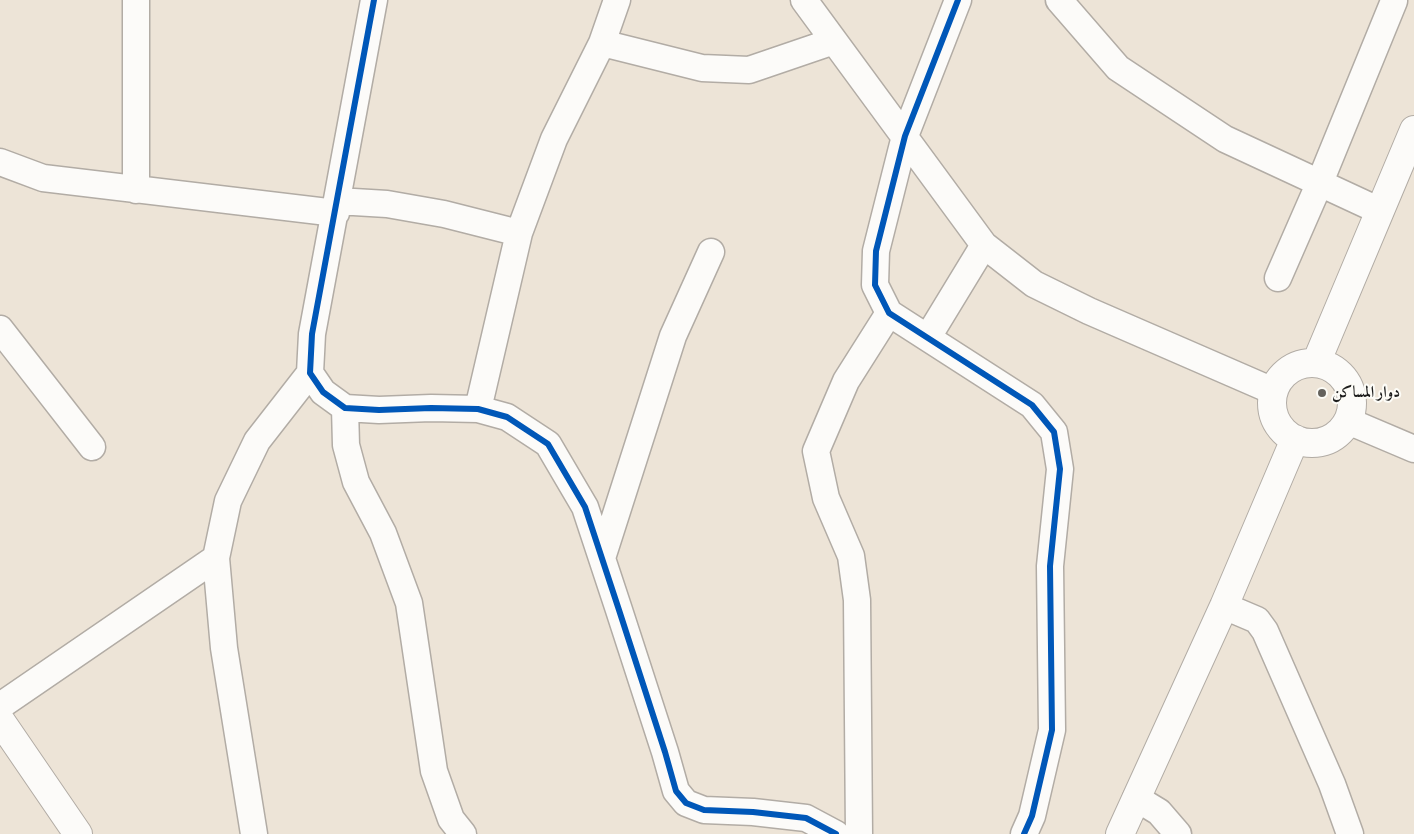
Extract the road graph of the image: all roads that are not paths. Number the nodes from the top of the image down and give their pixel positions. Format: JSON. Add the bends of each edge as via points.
{"nodes":[{"id":1,"x":136,"y":0,"type":"edge"},
{"id":2,"x":374,"y":0,"type":"edge"},
{"id":3,"x":617,"y":0,"type":"edge"},
{"id":4,"x":804,"y":0,"type":"edge"},
{"id":5,"x":958,"y":0,"type":"edge"},
{"id":6,"x":1058,"y":0,"type":"edge"},
{"id":7,"x":1400,"y":5,"type":"edge"},
{"id":8,"x":834,"y":41,"type":"junction"},
{"id":9,"x":602,"y":43,"type":"junction"},
{"id":10,"x":1414,"y":130,"type":"edge"},
{"id":11,"x":905,"y":136,"type":"junction"},
{"id":12,"x":0,"y":162,"type":"edge"},
{"id":13,"x":1320,"y":182,"type":"junction"},
{"id":14,"x":136,"y":190,"type":"junction"},
{"id":15,"x":336,"y":207,"type":"junction"},
{"id":16,"x":1380,"y":211,"type":"junction"},
{"id":17,"x":519,"y":233,"type":"junction"},
{"id":18,"x":984,"y":245,"type":"junction"},
{"id":19,"x":711,"y":252,"type":"dead end"},
{"id":20,"x":1278,"y":278,"type":"dead end"},
{"id":21,"x":889,"y":312,"type":"junction"},
{"id":22,"x":0,"y":329,"type":"edge"},
{"id":23,"x":928,"y":337,"type":"junction"},
{"id":24,"x":1316,"y":363,"type":"junction"},
{"id":25,"x":310,"y":373,"type":"junction"},
{"id":26,"x":1273,"y":391,"type":"junction"},
{"id":27,"x":346,"y":408,"type":"junction"},
{"id":28,"x":478,"y":408,"type":"junction"},
{"id":29,"x":1348,"y":421,"type":"junction"},
{"id":30,"x":1295,"y":440,"type":"junction"},
{"id":31,"x":92,"y":448,"type":"dead end"},
{"id":32,"x":1414,"y":449,"type":"edge"},
{"id":33,"x":216,"y":558,"type":"junction"},
{"id":34,"x":602,"y":558,"type":"junction"},
{"id":35,"x":1224,"y":606,"type":"junction"},
{"id":36,"x":0,"y":706,"type":"edge"},
{"id":37,"x":0,"y":720,"type":"edge"},
{"id":38,"x":1136,"y":798,"type":"junction"},
{"id":39,"x":78,"y":834,"type":"edge"},
{"id":40,"x":254,"y":834,"type":"edge"},
{"id":41,"x":463,"y":834,"type":"edge"},
{"id":42,"x":836,"y":834,"type":"edge"},
{"id":43,"x":859,"y":834,"type":"edge"},
{"id":44,"x":1024,"y":834,"type":"edge"},
{"id":45,"x":1120,"y":834,"type":"edge"},
{"id":46,"x":1178,"y":834,"type":"edge"},
{"id":47,"x":1350,"y":834,"type":"edge"}],
"edges":[{"from":1,"to":14,"type":"street"},
{"from":2,"to":15,"type":"street"},
{"from":3,"to":9,"type":"street"},
{"from":4,"to":8,"type":"street"},
{"from":5,"to":11,"type":"street"},
{"from":6,"to":13,"type":"street","via":[[1118,68],[1225,139]]},
{"from":7,"to":13,"type":"street"},
{"from":8,"to":9,"type":"street","via":[[749,70],[702,68]]},
{"from":8,"to":11,"type":"street"},
{"from":9,"to":17,"type":"street","via":[[554,139]]},
{"from":10,"to":16,"type":"street"},
{"from":11,"to":18,"type":"street"},
{"from":11,"to":21,"type":"street","via":[[876,251],[875,284]]},
{"from":12,"to":14,"type":"street","via":[[43,178]]},
{"from":13,"to":16,"type":"street"},
{"from":13,"to":20,"type":"street"},
{"from":14,"to":15,"type":"street"},
{"from":15,"to":17,"type":"street","via":[[387,204]]},
{"from":15,"to":25,"type":"street","via":[[312,334]]},
{"from":16,"to":24,"type":"street"},
{"from":17,"to":28,"type":"street"},
{"from":18,"to":23,"type":"street"},
{"from":18,"to":26,"type":"street","via":[[1034,284]]},
{"from":19,"to":34,"type":"street","via":[[673,336]]},
{"from":21,"to":23,"type":"street"},
{"from":21,"to":43,"type":"street","via":[[846,380],[816,451],[826,498],[851,556],[857,600]]},
{"from":22,"to":31,"type":"street"},
{"from":23,"to":44,"type":"street","via":[[1032,405],[1054,432],[1060,469],[1050,566],[1052,730],[1032,816]]},
{"from":24,"to":26,"type":"street","via":[[1290,369]]},
{"from":24,"to":29,"type":"street","via":[[1339,373],[1348,384],[1352,409]]},
{"from":25,"to":27,"type":"street","via":[[323,392]]},
{"from":25,"to":33,"type":"street","via":[[257,441],[228,501]]},
{"from":26,"to":30,"type":"street","via":[[1275,419]]},
{"from":27,"to":28,"type":"street"},
{"from":27,"to":41,"type":"street","via":[[346,446],[356,482],[383,533],[409,603],[434,771],[451,819]]},
{"from":28,"to":34,"type":"street","via":[[508,418],[548,444],[585,507]]},
{"from":29,"to":30,"type":"street","via":[[1331,439],[1320,443]]},
{"from":29,"to":32,"type":"street"},
{"from":30,"to":35,"type":"street"},
{"from":33,"to":36,"type":"street"},
{"from":33,"to":40,"type":"street","via":[[224,648]]},
{"from":34,"to":42,"type":"street","via":[[676,791],[686,803],[704,810],[806,818]]},
{"from":35,"to":38,"type":"street"},
{"from":35,"to":47,"type":"street","via":[[1257,620],[1265,631],[1332,784]]},
{"from":37,"to":39,"type":"street"},
{"from":38,"to":45,"type":"street"},
{"from":38,"to":46,"type":"street","via":[[1160,812]]}]}
